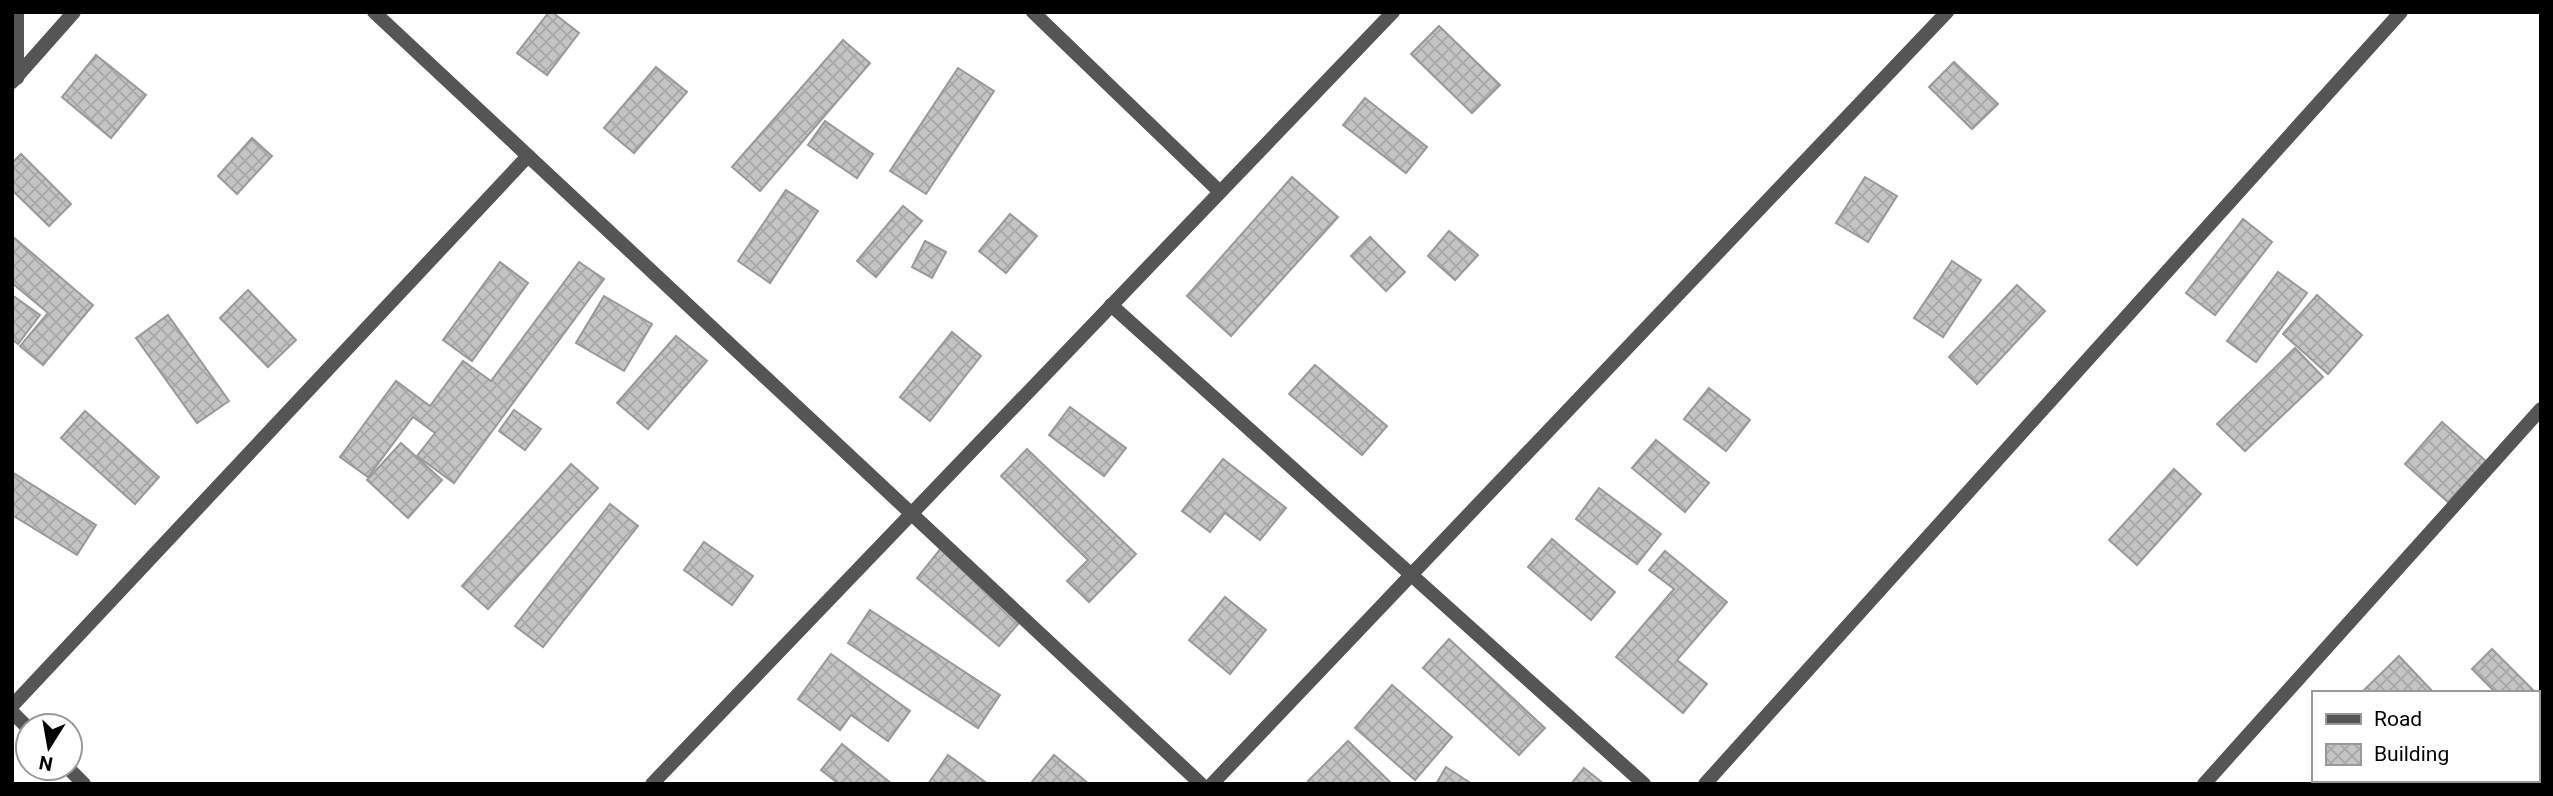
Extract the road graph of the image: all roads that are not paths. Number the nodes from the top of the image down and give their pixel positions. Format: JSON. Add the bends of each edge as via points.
{"nodes":[{"id":1,"x":17,"y":12,"type":"edge"},
{"id":2,"x":74,"y":12,"type":"edge"},
{"id":3,"x":374,"y":12,"type":"edge"},
{"id":4,"x":1033,"y":12,"type":"edge"},
{"id":5,"x":1393,"y":12,"type":"edge"},
{"id":6,"x":1947,"y":12,"type":"edge"},
{"id":7,"x":2401,"y":12,"type":"edge"},
{"id":8,"x":14,"y":80,"type":"edge"},
{"id":9,"x":528,"y":156,"type":"junction"},
{"id":10,"x":1220,"y":192,"type":"junction"},
{"id":11,"x":1111,"y":305,"type":"junction"},
{"id":12,"x":2541,"y":409,"type":"edge"},
{"id":13,"x":912,"y":513,"type":"junction"},
{"id":14,"x":1411,"y":575,"type":"junction"},
{"id":15,"x":12,"y":706,"type":"edge"},
{"id":16,"x":652,"y":784,"type":"edge"},
{"id":17,"x":1201,"y":784,"type":"edge"},
{"id":18,"x":1212,"y":784,"type":"edge"},
{"id":19,"x":1644,"y":784,"type":"edge"},
{"id":20,"x":1706,"y":784,"type":"edge"},
{"id":21,"x":2204,"y":784,"type":"edge"}],
"edges":[{"from":1,"to":8,"type":"street"},
{"from":2,"to":8,"type":"street"},
{"from":3,"to":9,"type":"street"},
{"from":4,"to":10,"type":"street"},
{"from":5,"to":10,"type":"street"},
{"from":6,"to":14,"type":"street"},
{"from":7,"to":20,"type":"street"},
{"from":9,"to":13,"type":"street"},
{"from":9,"to":15,"type":"street"},
{"from":10,"to":11,"type":"street"},
{"from":11,"to":13,"type":"street"},
{"from":11,"to":14,"type":"street"},
{"from":12,"to":21,"type":"street"},
{"from":13,"to":16,"type":"street"},
{"from":13,"to":17,"type":"street"},
{"from":14,"to":18,"type":"street"},
{"from":14,"to":19,"type":"street"}]}
